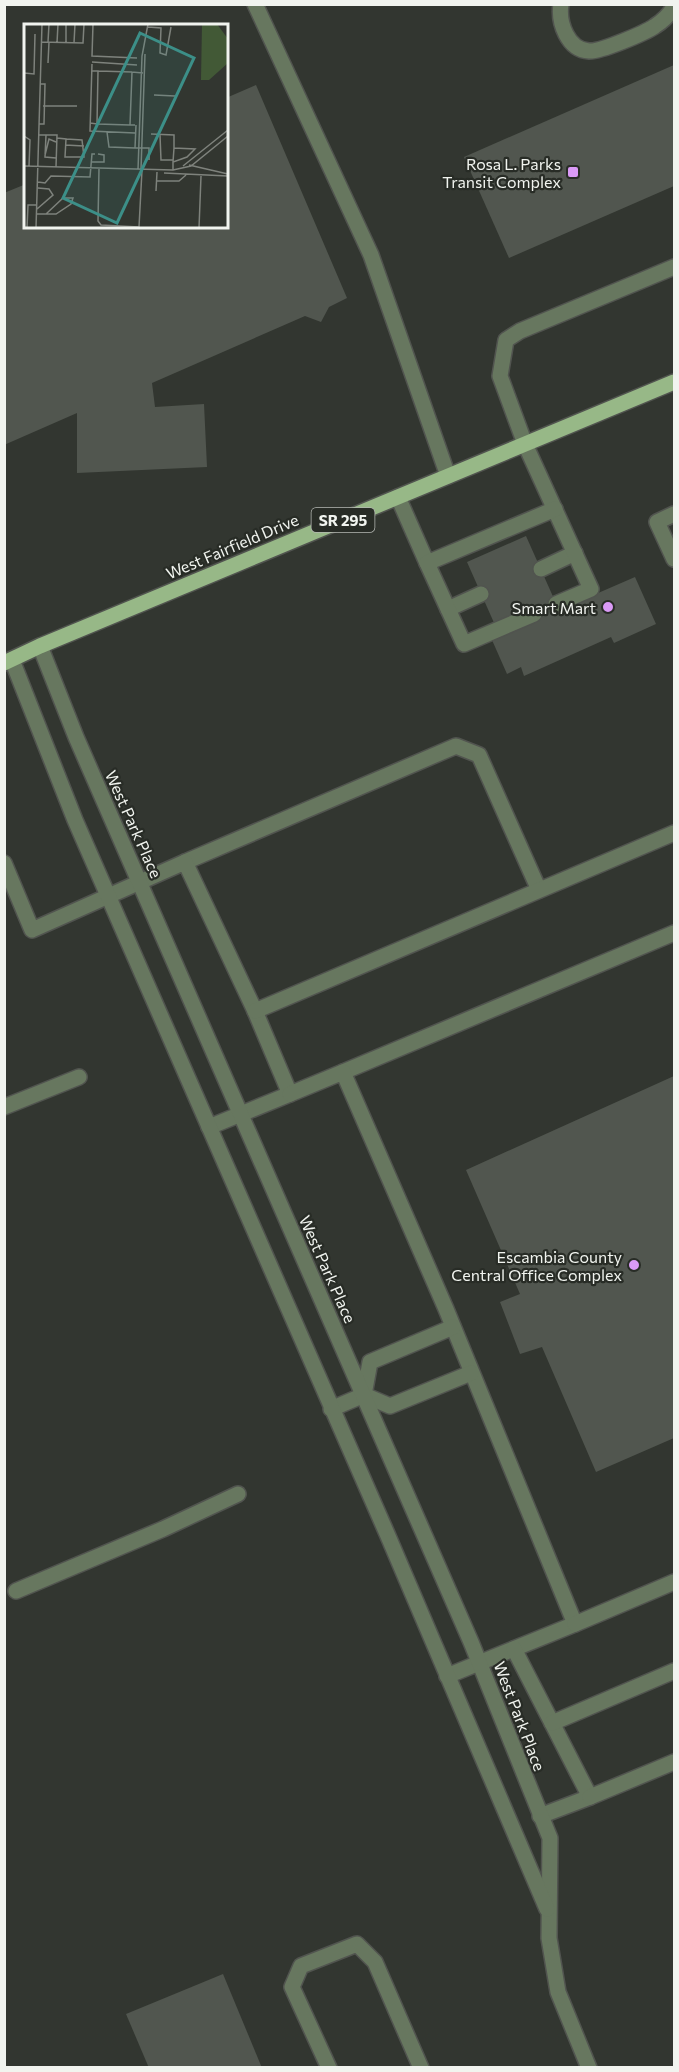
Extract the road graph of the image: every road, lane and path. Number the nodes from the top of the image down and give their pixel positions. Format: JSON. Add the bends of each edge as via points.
{"nodes":[{"id":1,"x":255,"y":4,"type":"edge"},
{"id":2,"x":561,"y":4,"type":"edge"},
{"id":3,"x":675,"y":7,"type":"edge"},
{"id":4,"x":675,"y":267,"type":"edge"},
{"id":5,"x":675,"y":382,"type":"edge"},
{"id":6,"x":525,"y":444,"type":"junction"},
{"id":7,"x":448,"y":476,"type":"junction"},
{"id":8,"x":398,"y":497,"type":"junction"},
{"id":9,"x":555,"y":509,"type":"junction"},
{"id":10,"x":675,"y":514,"type":"edge"},
{"id":11,"x":575,"y":553,"type":"junction"},
{"id":12,"x":675,"y":559,"type":"edge"},
{"id":13,"x":427,"y":563,"type":"junction"},
{"id":14,"x":541,"y":569,"type":"dead end"},
{"id":15,"x":481,"y":594,"type":"dead end"},
{"id":16,"x":556,"y":604,"type":"dead end"},
{"id":17,"x":448,"y":609,"type":"junction"},
{"id":18,"x":534,"y":614,"type":"dead end"},
{"id":19,"x":40,"y":646,"type":"junction"},
{"id":20,"x":6,"y":662,"type":"edge"},
{"id":21,"x":675,"y":833,"type":"edge"},
{"id":22,"x":185,"y":862,"type":"junction"},
{"id":23,"x":4,"y":863,"type":"edge"},
{"id":24,"x":140,"y":884,"type":"junction"},
{"id":25,"x":539,"y":890,"type":"junction"},
{"id":26,"x":108,"y":896,"type":"junction"},
{"id":27,"x":675,"y":933,"type":"edge"},
{"id":28,"x":255,"y":1011,"type":"junction"},
{"id":29,"x":343,"y":1072,"type":"junction"},
{"id":30,"x":79,"y":1077,"type":"dead end"},
{"id":31,"x":290,"y":1094,"type":"junction"},
{"id":32,"x":4,"y":1107,"type":"edge"},
{"id":33,"x":240,"y":1114,"type":"junction"},
{"id":34,"x":209,"y":1127,"type":"junction"},
{"id":35,"x":453,"y":1327,"type":"junction"},
{"id":36,"x":471,"y":1373,"type":"junction"},
{"id":37,"x":364,"y":1395,"type":"junction"},
{"id":38,"x":331,"y":1409,"type":"junction"},
{"id":39,"x":238,"y":1494,"type":"dead end"},
{"id":40,"x":675,"y":1582,"type":"edge"},
{"id":41,"x":16,"y":1591,"type":"dead end"},
{"id":42,"x":575,"y":1624,"type":"junction"},
{"id":43,"x":514,"y":1649,"type":"junction"},
{"id":44,"x":480,"y":1664,"type":"junction"},
{"id":45,"x":675,"y":1671,"type":"edge"},
{"id":46,"x":447,"y":1676,"type":"junction"},
{"id":47,"x":552,"y":1722,"type":"junction"},
{"id":48,"x":675,"y":1762,"type":"edge"},
{"id":49,"x":590,"y":1797,"type":"junction"},
{"id":50,"x":540,"y":1816,"type":"junction"},
{"id":51,"x":549,"y":1914,"type":"junction"},
{"id":52,"x":328,"y":2067,"type":"edge"},
{"id":53,"x":421,"y":2067,"type":"edge"},
{"id":54,"x":589,"y":2067,"type":"edge"}],
"edges":[{"from":1,"to":7,"type":"street","via":[[371,255]]},
{"from":2,"to":3,"type":"street","via":[[565,34],[576,47],[588,51],[653,28]]},
{"from":4,"to":6,"type":"street","via":[[520,330],[506,340],[500,376]]},
{"from":5,"to":6,"type":"main road","name":"West Fairfield Drive","number":"SR 295"},
{"from":6,"to":7,"type":"main road","name":"West Fairfield Drive","number":"SR 295"},
{"from":6,"to":9,"type":"street"},
{"from":7,"to":8,"type":"main road","name":"West Fairfield Drive","number":"SR 295"},
{"from":8,"to":13,"type":"street"},
{"from":8,"to":19,"type":"main road","name":"West Fairfield Drive","number":"SR 295"},
{"from":9,"to":11,"type":"street"},
{"from":9,"to":13,"type":"street"},
{"from":10,"to":12,"type":"street","via":[[657,522]]},
{"from":11,"to":14,"type":"street"},
{"from":11,"to":16,"type":"street","via":[[591,589]]},
{"from":13,"to":17,"type":"street"},
{"from":15,"to":17,"type":"street"},
{"from":17,"to":18,"type":"street","via":[[464,644]]},
{"from":19,"to":20,"type":"main road","name":"West Fairfield Drive","number":"SR 295"},
{"from":19,"to":24,"type":"street","name":"West Park Place"},
{"from":20,"to":26,"type":"street","name":"West Park Place"},
{"from":21,"to":25,"type":"street"},
{"from":22,"to":24,"type":"street"},
{"from":22,"to":25,"type":"street","via":[[456,746],[478,755]]},
{"from":22,"to":28,"type":"street"},
{"from":23,"to":26,"type":"street","via":[[32,930]]},
{"from":24,"to":26,"type":"street"},
{"from":24,"to":33,"type":"street","name":"West Park Place"},
{"from":25,"to":28,"type":"street"},
{"from":26,"to":34,"type":"street","name":"West Park Place"},
{"from":27,"to":29,"type":"street"},
{"from":28,"to":31,"type":"street"},
{"from":29,"to":31,"type":"street"},
{"from":29,"to":35,"type":"street"},
{"from":30,"to":32,"type":"street"},
{"from":31,"to":33,"type":"street"},
{"from":33,"to":34,"type":"street"},
{"from":33,"to":37,"type":"street","name":"West Park Place"},
{"from":34,"to":38,"type":"street","name":"West Park Place"},
{"from":35,"to":36,"type":"street"},
{"from":35,"to":37,"type":"street","via":[[370,1362]]},
{"from":36,"to":37,"type":"street","via":[[390,1406]]},
{"from":36,"to":42,"type":"street"},
{"from":37,"to":38,"type":"street"},
{"from":37,"to":44,"type":"street","name":"West Park Place"},
{"from":38,"to":46,"type":"street","name":"West Park Place"},
{"from":39,"to":41,"type":"street"},
{"from":40,"to":42,"type":"street"},
{"from":42,"to":43,"type":"street"},
{"from":43,"to":44,"type":"street"},
{"from":43,"to":47,"type":"street"},
{"from":44,"to":46,"type":"street"},
{"from":44,"to":50,"type":"street","name":"West Park Place"},
{"from":45,"to":47,"type":"street"},
{"from":46,"to":51,"type":"street","name":"West Park Place"},
{"from":47,"to":49,"type":"street"},
{"from":48,"to":49,"type":"street"},
{"from":49,"to":50,"type":"street"},
{"from":50,"to":51,"type":"street","name":"West Park Place","via":[[550,1838]]},
{"from":51,"to":54,"type":"street","name":"West Park Place","via":[[558,1992]]},
{"from":52,"to":53,"type":"street","via":[[292,1987],[301,1966],[357,1944],[375,1962]]}]}
